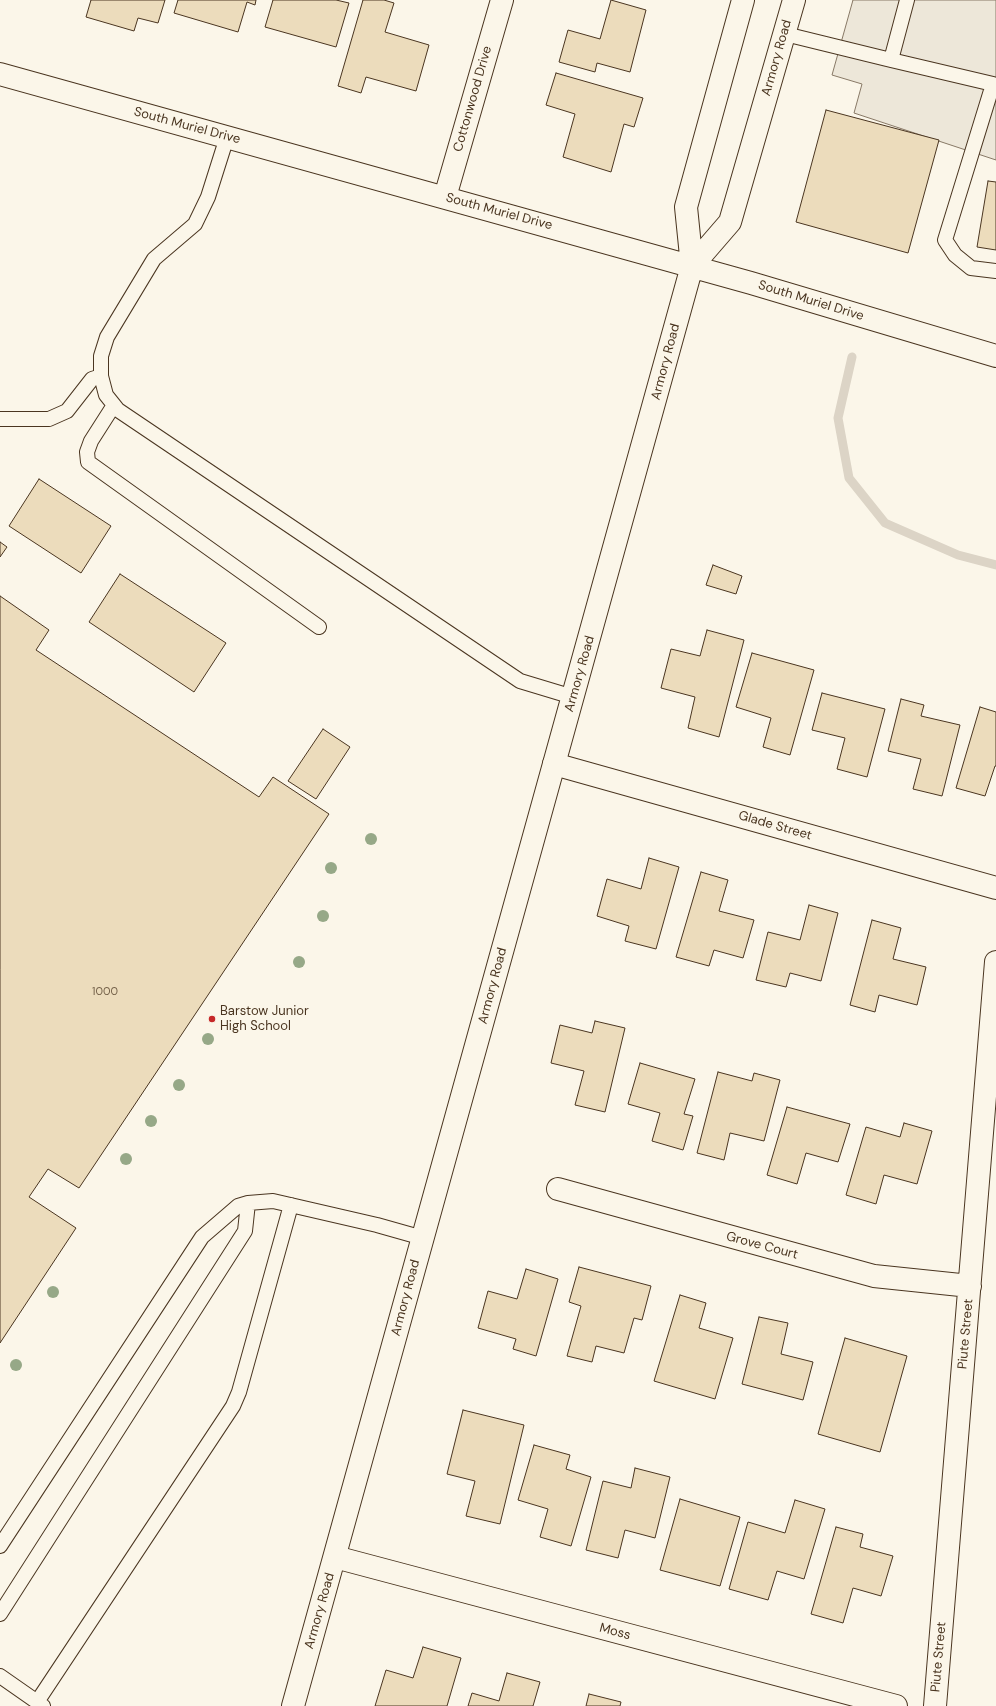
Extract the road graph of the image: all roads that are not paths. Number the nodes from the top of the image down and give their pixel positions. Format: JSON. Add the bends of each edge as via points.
{"nodes":[{"id":1,"x":502,"y":0,"type":"edge"},
{"id":2,"x":743,"y":0,"type":"edge"},
{"id":3,"x":794,"y":0,"type":"edge"},
{"id":4,"x":907,"y":0,"type":"edge"},
{"id":5,"x":785,"y":34,"type":"junction"},
{"id":6,"x":891,"y":60,"type":"junction"},
{"id":7,"x":0,"y":74,"type":"edge"},
{"id":8,"x":226,"y":137,"type":"junction"},
{"id":9,"x":445,"y":198,"type":"junction"},
{"id":10,"x":692,"y":266,"type":"junction"},
{"id":11,"x":996,"y":271,"type":"edge"},
{"id":12,"x":996,"y":356,"type":"edge"},
{"id":13,"x":101,"y":376,"type":"junction"},
{"id":14,"x":114,"y":405,"type":"junction"},
{"id":15,"x":0,"y":419,"type":"edge"},
{"id":16,"x":318,"y":627,"type":"dead end"},
{"id":17,"x":573,"y":697,"type":"junction"},
{"id":18,"x":554,"y":764,"type":"junction"},
{"id":19,"x":996,"y":888,"type":"edge"},
{"id":20,"x":996,"y":962,"type":"edge"},
{"id":21,"x":558,"y":1189,"type":"dead end"},
{"id":22,"x":248,"y":1203,"type":"junction"},
{"id":23,"x":290,"y":1205,"type":"junction"},
{"id":24,"x":423,"y":1238,"type":"junction"},
{"id":25,"x":970,"y":1286,"type":"junction"},
{"id":26,"x":0,"y":1546,"type":"edge"},
{"id":27,"x":335,"y":1557,"type":"junction"},
{"id":28,"x":0,"y":1614,"type":"edge"},
{"id":29,"x":0,"y":1676,"type":"edge"},
{"id":30,"x":40,"y":1704,"type":"edge"},
{"id":31,"x":293,"y":1706,"type":"edge"},
{"id":32,"x":896,"y":1706,"type":"edge"},
{"id":33,"x":935,"y":1706,"type":"edge"}],
"edges":[{"from":1,"to":9,"type":"main road","name":"Cottonwood Drive"},
{"from":2,"to":10,"type":"main road","name":"Armory Road","via":[[686,207]]},
{"from":3,"to":5,"type":"main road","name":"Armory Road"},
{"from":4,"to":6,"type":"lane"},
{"from":5,"to":6,"type":"lane"},
{"from":5,"to":10,"type":"main road","name":"Armory Road","via":[[730,222]]},
{"from":6,"to":11,"type":"lane","via":[[993,84],[945,240],[955,256],[971,268]]},
{"from":7,"to":8,"type":"main road","name":"South Muriel Drive"},
{"from":8,"to":9,"type":"main road","name":"South Muriel Drive"},
{"from":8,"to":13,"type":"lane","via":[[208,197],[194,224],[154,259],[107,337],[100,356]]},
{"from":9,"to":10,"type":"main road","name":"South Muriel Drive"},
{"from":10,"to":12,"type":"main road","name":"South Muriel Drive"},
{"from":10,"to":17,"type":"main road","name":"Armory Road"},
{"from":13,"to":14,"type":"lane","via":[[106,395]]},
{"from":13,"to":15,"type":"lane","via":[[92,379],[67,411],[49,419]]},
{"from":14,"to":16,"type":"lane","via":[[91,441],[87,452],[88,462]]},
{"from":14,"to":17,"type":"lane","via":[[514,677],[538,688]]},
{"from":17,"to":18,"type":"main road","name":"Armory Road"},
{"from":18,"to":19,"type":"main road","name":"Glade Street"},
{"from":18,"to":24,"type":"main road","name":"Armory Road"},
{"from":20,"to":25,"type":"main road","name":"Piute Street"},
{"from":21,"to":25,"type":"main road","name":"Grove Court","via":[[874,1276]]},
{"from":22,"to":23,"type":"lane","via":[[273,1201]]},
{"from":22,"to":26,"type":"lane","via":[[238,1206],[202,1237]]},
{"from":22,"to":28,"type":"lane","via":[[245,1231]]},
{"from":23,"to":24,"type":"lane"},
{"from":23,"to":30,"type":"lane","via":[[234,1406]]},
{"from":24,"to":27,"type":"main road","name":"Armory Road"},
{"from":25,"to":33,"type":"main road","name":"Piute Street"},
{"from":27,"to":31,"type":"main road","name":"Armory Road"},
{"from":27,"to":32,"type":"main road","name":"Moss"},
{"from":29,"to":30,"type":"lane"}]}
